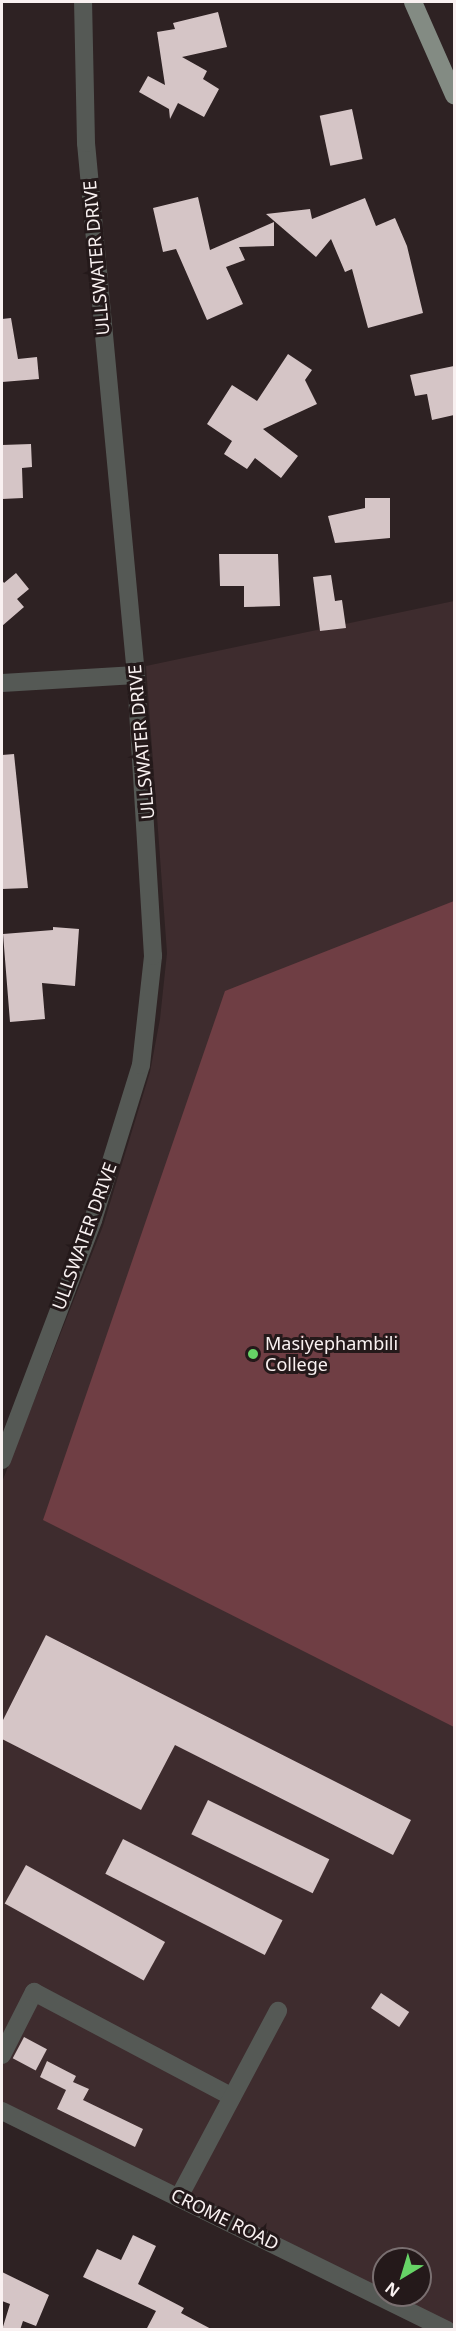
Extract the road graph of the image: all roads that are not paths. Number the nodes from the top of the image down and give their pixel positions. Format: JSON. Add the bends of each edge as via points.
{"nodes":[{"id":1,"x":83,"y":2,"type":"edge"},
{"id":2,"x":412,"y":2,"type":"edge"},
{"id":3,"x":454,"y":96,"type":"edge"},
{"id":4,"x":136,"y":675,"type":"junction"},
{"id":5,"x":2,"y":683,"type":"edge"},
{"id":6,"x":2,"y":1460,"type":"edge"},
{"id":7,"x":278,"y":2011,"type":"dead end"},
{"id":8,"x":2,"y":2055,"type":"edge"},
{"id":9,"x":232,"y":2097,"type":"junction"},
{"id":10,"x":2,"y":2111,"type":"edge"},
{"id":11,"x":179,"y":2197,"type":"junction"},
{"id":12,"x":447,"y":2330,"type":"edge"}],
"edges":[{"from":1,"to":4,"type":"street","name":"ULLSWATER DRIVE","via":[[86,143]]},
{"from":2,"to":3,"type":"main road"},
{"from":4,"to":5,"type":"street"},
{"from":4,"to":6,"type":"street","name":"ULLSWATER DRIVE","via":[[153,956],[141,1065],[93,1220]]},
{"from":7,"to":9,"type":"street"},
{"from":8,"to":9,"type":"street","via":[[34,1992]]},
{"from":9,"to":11,"type":"street"},
{"from":10,"to":11,"type":"street","name":"CROME ROAD"},
{"from":11,"to":12,"type":"street","name":"CROME ROAD"}]}
